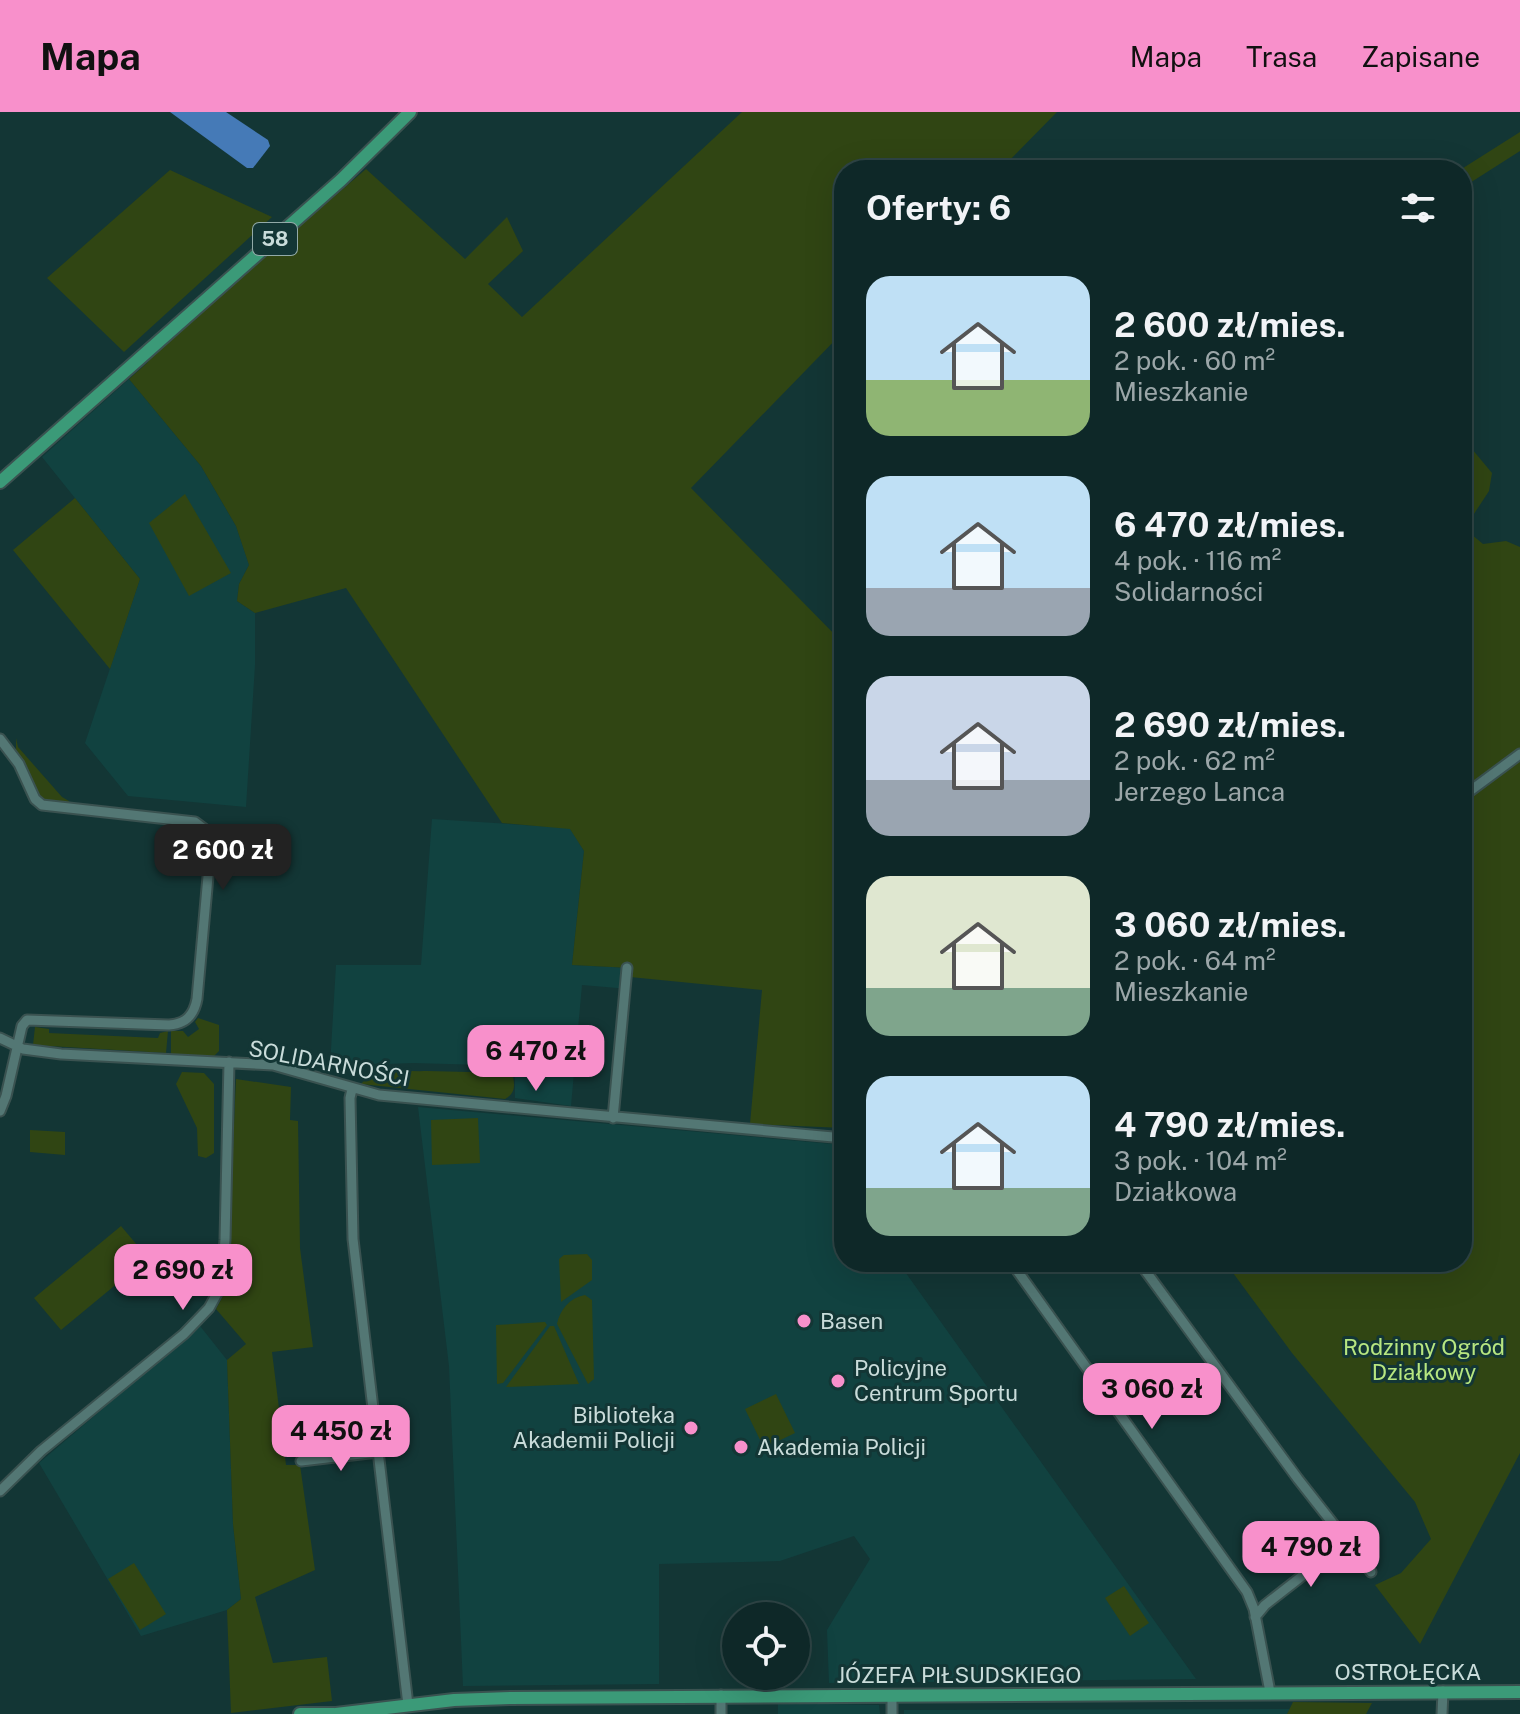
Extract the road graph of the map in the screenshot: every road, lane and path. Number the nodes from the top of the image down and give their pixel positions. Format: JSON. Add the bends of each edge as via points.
{"nodes":[{"id":1,"x":409,"y":112,"type":"edge"},
{"id":2,"x":0,"y":482,"type":"edge"},
{"id":3,"x":0,"y":739,"type":"edge"},
{"id":4,"x":1520,"y":754,"type":"edge"},
{"id":5,"x":1472,"y":790,"type":"edge"},
{"id":6,"x":627,"y":968,"type":"dead end"},
{"id":7,"x":0,"y":1038,"type":"edge"},
{"id":8,"x":17,"y":1046,"type":"junction"},
{"id":9,"x":229,"y":1062,"type":"junction"},
{"id":10,"x":352,"y":1089,"type":"junction"},
{"id":11,"x":0,"y":1111,"type":"edge"},
{"id":12,"x":613,"y":1118,"type":"junction"},
{"id":13,"x":834,"y":1137,"type":"edge"},
{"id":14,"x":1018,"y":1272,"type":"edge"},
{"id":15,"x":1146,"y":1272,"type":"edge"},
{"id":16,"x":378,"y":1452,"type":"junction"},
{"id":17,"x":301,"y":1461,"type":"dead end"},
{"id":18,"x":0,"y":1491,"type":"edge"},
{"id":19,"x":1347,"y":1541,"type":"junction"},
{"id":20,"x":1371,"y":1572,"type":"dead end"},
{"id":21,"x":1255,"y":1617,"type":"junction"},
{"id":22,"x":1443,"y":1691,"type":"junction"},
{"id":23,"x":1270,"y":1692,"type":"junction"},
{"id":24,"x":1295,"y":1692,"type":"joint"},
{"id":25,"x":1520,"y":1692,"type":"edge"},
{"id":26,"x":721,"y":1695,"type":"junction"},
{"id":27,"x":892,"y":1696,"type":"junction"},
{"id":28,"x":408,"y":1705,"type":"junction"},
{"id":29,"x":300,"y":1714,"type":"edge"},
{"id":30,"x":335,"y":1714,"type":"edge"},
{"id":31,"x":721,"y":1714,"type":"edge"},
{"id":32,"x":892,"y":1714,"type":"edge"},
{"id":33,"x":1442,"y":1714,"type":"edge"}],
"edges":[{"from":1,"to":2,"type":"main road","number":"58","via":[[341,180]]},
{"from":3,"to":8,"type":"street","via":[[42,805],[195,822],[207,831],[211,843],[197,999],[190,1017],[169,1025],[27,1020]]},
{"from":4,"to":5,"type":"street"},
{"from":6,"to":12,"type":"street"},
{"from":7,"to":8,"type":"street","name":"SOLIDARNOŚCI"},
{"from":8,"to":9,"type":"street","name":"SOLIDARNOŚCI","via":[[61,1054]]},
{"from":8,"to":11,"type":"street"},
{"from":9,"to":10,"type":"street","name":"SOLIDARNOŚCI","via":[[273,1065]]},
{"from":9,"to":18,"type":"street","via":[[224,1253],[218,1293],[184,1334]]},
{"from":10,"to":12,"type":"street","name":"SOLIDARNOŚCI"},
{"from":10,"to":16,"type":"street","via":[[353,1239]]},
{"from":12,"to":13,"type":"street","name":"SOLIDARNOŚCI"},
{"from":14,"to":21,"type":"street","via":[[1247,1592]]},
{"from":15,"to":19,"type":"street"},
{"from":16,"to":17,"type":"street"},
{"from":16,"to":28,"type":"street"},
{"from":19,"to":20,"type":"street"},
{"from":19,"to":21,"type":"street"},
{"from":21,"to":23,"type":"street"},
{"from":22,"to":24,"type":"main road","name":"OSTROŁĘCKA"},
{"from":22,"to":25,"type":"main road","name":"OSTROŁĘCKA"},
{"from":22,"to":33,"type":"street"},
{"from":23,"to":24,"type":"main road","name":"JÓZEFA PIŁSUDSKIEGO"},
{"from":23,"to":27,"type":"main road","name":"JÓZEFA PIŁSUDSKIEGO"},
{"from":26,"to":27,"type":"main road","name":"JÓZEFA PIŁSUDSKIEGO"},
{"from":26,"to":28,"type":"main road","name":"JÓZEFA PIŁSUDSKIEGO"},
{"from":26,"to":31,"type":"street"},
{"from":27,"to":32,"type":"street"},
{"from":28,"to":30,"type":"main road","name":"JÓZEFA PIŁSUDSKIEGO"},
{"from":29,"to":30,"type":"main road","name":"JÓZEFA PIŁSUDSKIEGO"}]}
